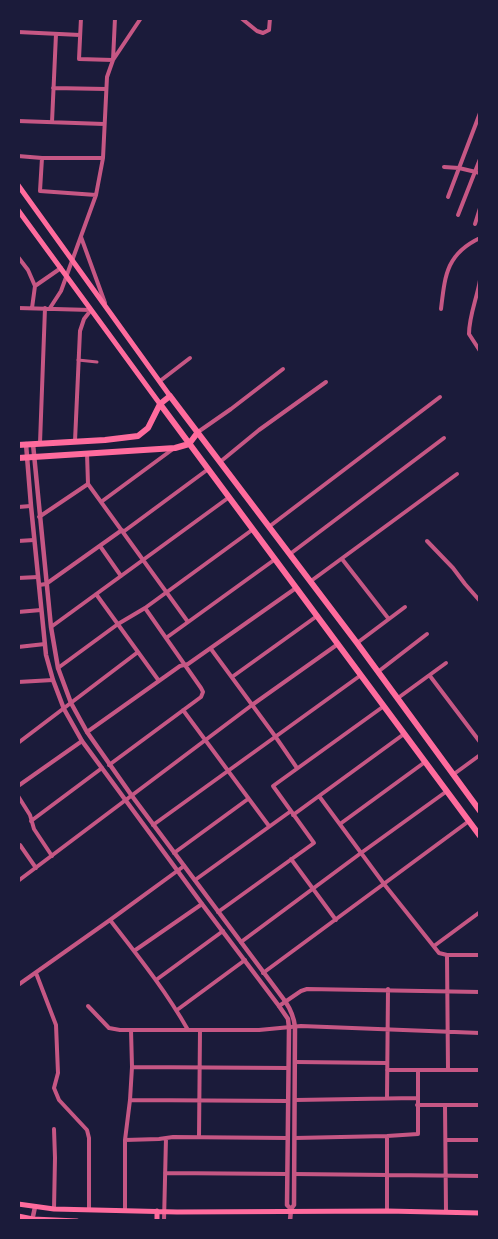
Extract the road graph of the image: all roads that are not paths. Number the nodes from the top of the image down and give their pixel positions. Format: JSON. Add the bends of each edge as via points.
{"nodes":[{"id":1,"x":81,"y":18,"type":"edge"},
{"id":2,"x":116,"y":18,"type":"edge"},
{"id":3,"x":141,"y":18,"type":"edge"},
{"id":4,"x":241,"y":18,"type":"edge"},
{"id":5,"x":270,"y":18,"type":"edge"},
{"id":6,"x":18,"y":32,"type":"edge"},
{"id":7,"x":56,"y":34,"type":"junction"},
{"id":8,"x":80,"y":35,"type":"junction"},
{"id":9,"x":113,"y":60,"type":"junction"},
{"id":10,"x":53,"y":88,"type":"junction"},
{"id":11,"x":106,"y":89,"type":"junction"},
{"id":12,"x":480,"y":113,"type":"edge"},
{"id":13,"x":18,"y":121,"type":"edge"},
{"id":14,"x":51,"y":122,"type":"junction"},
{"id":15,"x":105,"y":124,"type":"junction"},
{"id":16,"x":18,"y":156,"type":"edge"},
{"id":17,"x":42,"y":158,"type":"junction"},
{"id":18,"x":103,"y":158,"type":"junction"},
{"id":19,"x":480,"y":159,"type":"edge"},
{"id":20,"x":444,"y":167,"type":"dead end"},
{"id":21,"x":459,"y":168,"type":"junction"},
{"id":22,"x":478,"y":172,"type":"edge"},
{"id":23,"x":18,"y":185,"type":"edge"},
{"id":24,"x":96,"y":195,"type":"junction"},
{"id":25,"x":448,"y":197,"type":"dead end"},
{"id":26,"x":480,"y":208,"type":"edge"},
{"id":27,"x":18,"y":210,"type":"edge"},
{"id":28,"x":458,"y":215,"type":"dead end"},
{"id":29,"x":475,"y":224,"type":"dead end"},
{"id":30,"x":81,"y":237,"type":"junction"},
{"id":31,"x":480,"y":238,"type":"edge"},
{"id":32,"x":18,"y":257,"type":"edge"},
{"id":33,"x":72,"y":261,"type":"junction"},
{"id":34,"x":61,"y":268,"type":"junction"},
{"id":35,"x":66,"y":276,"type":"junction"},
{"id":36,"x":480,"y":280,"type":"edge"},
{"id":37,"x":35,"y":286,"type":"junction"},
{"id":38,"x":18,"y":308,"type":"edge"},
{"id":39,"x":32,"y":308,"type":"junction"},
{"id":40,"x":47,"y":308,"type":"junction"},
{"id":41,"x":107,"y":309,"type":"junction"},
{"id":42,"x":441,"y":309,"type":"dead end"},
{"id":43,"x":91,"y":310,"type":"junction"},
{"id":44,"x":480,"y":351,"type":"edge"},
{"id":45,"x":190,"y":358,"type":"dead end"},
{"id":46,"x":78,"y":360,"type":"junction"},
{"id":47,"x":97,"y":362,"type":"dead end"},
{"id":48,"x":283,"y":369,"type":"dead end"},
{"id":49,"x":160,"y":381,"type":"junction"},
{"id":50,"x":326,"y":382,"type":"dead end"},
{"id":51,"x":170,"y":396,"type":"junction"},
{"id":52,"x":440,"y":397,"type":"dead end"},
{"id":53,"x":160,"y":405,"type":"junction"},
{"id":54,"x":198,"y":432,"type":"junction"},
{"id":55,"x":444,"y":438,"type":"dead end"},
{"id":56,"x":75,"y":442,"type":"junction"},
{"id":57,"x":33,"y":444,"type":"junction"},
{"id":58,"x":189,"y":444,"type":"junction"},
{"id":59,"x":18,"y":445,"type":"edge"},
{"id":60,"x":175,"y":448,"type":"junction"},
{"id":61,"x":87,"y":453,"type":"junction"},
{"id":62,"x":31,"y":457,"type":"junction"},
{"id":63,"x":18,"y":458,"type":"edge"},
{"id":64,"x":220,"y":462,"type":"junction"},
{"id":65,"x":207,"y":470,"type":"junction"},
{"id":66,"x":457,"y":474,"type":"dead end"},
{"id":67,"x":88,"y":484,"type":"junction"},
{"id":68,"x":228,"y":498,"type":"junction"},
{"id":69,"x":101,"y":502,"type":"junction"},
{"id":70,"x":31,"y":506,"type":"junction"},
{"id":71,"x":18,"y":507,"type":"edge"},
{"id":72,"x":39,"y":517,"type":"junction"},
{"id":73,"x":270,"y":526,"type":"junction"},
{"id":74,"x":252,"y":530,"type":"junction"},
{"id":75,"x":123,"y":531,"type":"junction"},
{"id":76,"x":34,"y":540,"type":"junction"},
{"id":77,"x":427,"y":541,"type":"dead end"},
{"id":78,"x":18,"y":542,"type":"edge"},
{"id":79,"x":100,"y":546,"type":"junction"},
{"id":80,"x":290,"y":554,"type":"junction"},
{"id":81,"x":342,"y":559,"type":"junction"},
{"id":82,"x":144,"y":560,"type":"junction"},
{"id":83,"x":274,"y":560,"type":"junction"},
{"id":84,"x":121,"y":576,"type":"junction"},
{"id":85,"x":38,"y":577,"type":"junction"},
{"id":86,"x":18,"y":578,"type":"edge"},
{"id":87,"x":311,"y":581,"type":"junction"},
{"id":88,"x":46,"y":584,"type":"junction"},
{"id":89,"x":39,"y":585,"type":"junction"},
{"id":90,"x":296,"y":588,"type":"junction"},
{"id":91,"x":167,"y":592,"type":"junction"},
{"id":92,"x":96,"y":594,"type":"junction"},
{"id":93,"x":480,"y":601,"type":"edge"},
{"id":94,"x":405,"y":607,"type":"dead end"},
{"id":95,"x":145,"y":608,"type":"junction"},
{"id":96,"x":41,"y":610,"type":"junction"},
{"id":97,"x":18,"y":612,"type":"edge"},
{"id":98,"x":317,"y":616,"type":"junction"},
{"id":99,"x":388,"y":618,"type":"junction"},
{"id":100,"x":188,"y":622,"type":"junction"},
{"id":101,"x":118,"y":624,"type":"junction"},
{"id":102,"x":51,"y":627,"type":"junction"},
{"id":103,"x":427,"y":634,"type":"dead end"},
{"id":104,"x":166,"y":638,"type":"junction"},
{"id":105,"x":357,"y":643,"type":"junction"},
{"id":106,"x":45,"y":644,"type":"junction"},
{"id":107,"x":338,"y":644,"type":"junction"},
{"id":108,"x":18,"y":647,"type":"edge"},
{"id":109,"x":211,"y":649,"type":"junction"},
{"id":110,"x":138,"y":652,"type":"junction"},
{"id":111,"x":446,"y":663,"type":"dead end"},
{"id":112,"x":184,"y":665,"type":"junction"},
{"id":113,"x":58,"y":668,"type":"junction"},
{"id":114,"x":378,"y":672,"type":"junction"},
{"id":115,"x":361,"y":675,"type":"junction"},
{"id":116,"x":430,"y":676,"type":"junction"},
{"id":117,"x":232,"y":677,"type":"junction"},
{"id":118,"x":53,"y":680,"type":"junction"},
{"id":119,"x":159,"y":681,"type":"junction"},
{"id":120,"x":18,"y":682,"type":"edge"},
{"id":121,"x":398,"y":699,"type":"junction"},
{"id":122,"x":70,"y":703,"type":"junction"},
{"id":123,"x":252,"y":705,"type":"junction"},
{"id":124,"x":384,"y":706,"type":"junction"},
{"id":125,"x":64,"y":709,"type":"junction"},
{"id":126,"x":183,"y":710,"type":"junction"},
{"id":127,"x":87,"y":732,"type":"junction"},
{"id":128,"x":404,"y":734,"type":"junction"},
{"id":129,"x":275,"y":736,"type":"junction"},
{"id":130,"x":205,"y":740,"type":"junction"},
{"id":131,"x":82,"y":741,"type":"junction"},
{"id":132,"x":429,"y":741,"type":"junction"},
{"id":133,"x":480,"y":742,"type":"edge"},
{"id":134,"x":18,"y":743,"type":"edge"},
{"id":135,"x":416,"y":750,"type":"junction"},
{"id":136,"x":480,"y":755,"type":"edge"},
{"id":137,"x":425,"y":762,"type":"junction"},
{"id":138,"x":109,"y":765,"type":"junction"},
{"id":139,"x":102,"y":768,"type":"junction"},
{"id":140,"x":297,"y":768,"type":"junction"},
{"id":141,"x":227,"y":771,"type":"junction"},
{"id":142,"x":453,"y":775,"type":"junction"},
{"id":143,"x":18,"y":786,"type":"edge"},
{"id":144,"x":447,"y":791,"type":"junction"},
{"id":145,"x":18,"y":796,"type":"edge"},
{"id":146,"x":132,"y":796,"type":"junction"},
{"id":147,"x":319,"y":796,"type":"junction"},
{"id":148,"x":480,"y":796,"type":"edge"},
{"id":149,"x":248,"y":799,"type":"junction"},
{"id":150,"x":126,"y":801,"type":"junction"},
{"id":151,"x":473,"y":801,"type":"junction"},
{"id":152,"x":480,"y":811,"type":"edge"},
{"id":153,"x":292,"y":813,"type":"junction"},
{"id":154,"x":32,"y":821,"type":"junction"},
{"id":155,"x":469,"y":821,"type":"junction"},
{"id":156,"x":340,"y":824,"type":"junction"},
{"id":157,"x":153,"y":825,"type":"junction"},
{"id":158,"x":269,"y":826,"type":"junction"},
{"id":159,"x":480,"y":836,"type":"edge"},
{"id":160,"x":20,"y":845,"type":"dead end"},
{"id":161,"x":174,"y":853,"type":"junction"},
{"id":162,"x":360,"y":853,"type":"junction"},
{"id":163,"x":52,"y":856,"type":"junction"},
{"id":164,"x":291,"y":859,"type":"junction"},
{"id":165,"x":184,"y":866,"type":"junction"},
{"id":166,"x":36,"y":868,"type":"junction"},
{"id":167,"x":177,"y":871,"type":"junction"},
{"id":168,"x":18,"y":881,"type":"edge"},
{"id":169,"x":194,"y":881,"type":"junction"},
{"id":170,"x":384,"y":884,"type":"junction"},
{"id":171,"x":313,"y":889,"type":"junction"},
{"id":172,"x":201,"y":904,"type":"junction"},
{"id":173,"x":218,"y":912,"type":"junction"},
{"id":174,"x":480,"y":912,"type":"edge"},
{"id":175,"x":110,"y":920,"type":"junction"},
{"id":176,"x":336,"y":920,"type":"junction"},
{"id":177,"x":223,"y":932,"type":"junction"},
{"id":178,"x":241,"y":942,"type":"junction"},
{"id":179,"x":434,"y":946,"type":"junction"},
{"id":180,"x":134,"y":951,"type":"junction"},
{"id":181,"x":447,"y":955,"type":"junction"},
{"id":182,"x":480,"y":955,"type":"edge"},
{"id":183,"x":245,"y":960,"type":"junction"},
{"id":184,"x":36,"y":973,"type":"junction"},
{"id":185,"x":263,"y":973,"type":"junction"},
{"id":186,"x":156,"y":980,"type":"junction"},
{"id":187,"x":18,"y":985,"type":"edge"},
{"id":188,"x":388,"y":989,"type":"junction"},
{"id":189,"x":447,"y":991,"type":"junction"},
{"id":190,"x":480,"y":992,"type":"edge"},
{"id":191,"x":285,"y":1001,"type":"junction"},
{"id":192,"x":88,"y":1006,"type":"dead end"},
{"id":193,"x":279,"y":1006,"type":"junction"},
{"id":194,"x":177,"y":1010,"type":"junction"},
{"id":195,"x":296,"y":1027,"type":"junction"},
{"id":196,"x":289,"y":1028,"type":"junction"},
{"id":197,"x":200,"y":1029,"type":"junction"},
{"id":198,"x":131,"y":1030,"type":"junction"},
{"id":199,"x":188,"y":1030,"type":"junction"},
{"id":200,"x":387,"y":1030,"type":"junction"},
{"id":201,"x":447,"y":1032,"type":"junction"},
{"id":202,"x":480,"y":1033,"type":"edge"},
{"id":203,"x":295,"y":1062,"type":"junction"},
{"id":204,"x":387,"y":1063,"type":"junction"},
{"id":205,"x":132,"y":1066,"type":"junction"},
{"id":206,"x":200,"y":1068,"type":"junction"},
{"id":207,"x":288,"y":1068,"type":"junction"},
{"id":208,"x":387,"y":1070,"type":"junction"},
{"id":209,"x":418,"y":1070,"type":"junction"},
{"id":210,"x":448,"y":1070,"type":"junction"},
{"id":211,"x":480,"y":1070,"type":"edge"},
{"id":212,"x":387,"y":1098,"type":"junction"},
{"id":213,"x":417,"y":1098,"type":"junction"},
{"id":214,"x":130,"y":1100,"type":"junction"},
{"id":215,"x":295,"y":1100,"type":"junction"},
{"id":216,"x":199,"y":1101,"type":"junction"},
{"id":217,"x":288,"y":1101,"type":"junction"},
{"id":218,"x":417,"y":1105,"type":"junction"},
{"id":219,"x":446,"y":1105,"type":"junction"},
{"id":220,"x":480,"y":1105,"type":"edge"},
{"id":221,"x":54,"y":1129,"type":"dead end"},
{"id":222,"x":387,"y":1136,"type":"junction"},
{"id":223,"x":199,"y":1137,"type":"junction"},
{"id":224,"x":166,"y":1138,"type":"junction"},
{"id":225,"x":287,"y":1138,"type":"junction"},
{"id":226,"x":295,"y":1138,"type":"junction"},
{"id":227,"x":125,"y":1140,"type":"junction"},
{"id":228,"x":446,"y":1140,"type":"junction"},
{"id":229,"x":480,"y":1140,"type":"edge"},
{"id":230,"x":165,"y":1173,"type":"junction"},
{"id":231,"x":287,"y":1174,"type":"junction"},
{"id":232,"x":294,"y":1174,"type":"junction"},
{"id":233,"x":387,"y":1175,"type":"junction"},
{"id":234,"x":446,"y":1176,"type":"junction"},
{"id":235,"x":480,"y":1176,"type":"edge"},
{"id":236,"x":18,"y":1204,"type":"edge"},
{"id":237,"x":35,"y":1207,"type":"junction"},
{"id":238,"x":54,"y":1209,"type":"junction"},
{"id":239,"x":89,"y":1210,"type":"junction"},
{"id":240,"x":125,"y":1211,"type":"junction"},
{"id":241,"x":157,"y":1211,"type":"junction"},
{"id":242,"x":291,"y":1211,"type":"junction"},
{"id":243,"x":387,"y":1211,"type":"junction"},
{"id":244,"x":164,"y":1212,"type":"junction"},
{"id":245,"x":446,"y":1212,"type":"junction"},
{"id":246,"x":480,"y":1213,"type":"edge"},
{"id":247,"x":18,"y":1216,"type":"edge"},
{"id":248,"x":32,"y":1220,"type":"edge"},
{"id":249,"x":76,"y":1221,"type":"edge"},
{"id":250,"x":157,"y":1221,"type":"edge"},
{"id":251,"x":164,"y":1221,"type":"edge"},
{"id":252,"x":290,"y":1221,"type":"edge"}],
"edges":[{"from":1,"to":8,"type":"street"},
{"from":2,"to":9,"type":"street"},
{"from":3,"to":9,"type":"street"},
{"from":4,"to":5,"type":"street","via":[[263,33],[269,30]]},
{"from":6,"to":7,"type":"street"},
{"from":7,"to":8,"type":"street"},
{"from":7,"to":10,"type":"street"},
{"from":8,"to":9,"type":"street","via":[[79,58]]},
{"from":9,"to":11,"type":"street"},
{"from":10,"to":11,"type":"street"},
{"from":10,"to":14,"type":"street"},
{"from":11,"to":15,"type":"street"},
{"from":12,"to":21,"type":"street"},
{"from":13,"to":14,"type":"street"},
{"from":14,"to":15,"type":"street"},
{"from":15,"to":18,"type":"street"},
{"from":16,"to":17,"type":"street"},
{"from":17,"to":18,"type":"street"},
{"from":17,"to":24,"type":"street","via":[[40,191]]},
{"from":18,"to":24,"type":"street"},
{"from":19,"to":22,"type":"street"},
{"from":20,"to":21,"type":"street"},
{"from":21,"to":22,"type":"street"},
{"from":21,"to":25,"type":"street"},
{"from":22,"to":28,"type":"street"},
{"from":23,"to":33,"type":"main road"},
{"from":24,"to":30,"type":"street"},
{"from":26,"to":29,"type":"street"},
{"from":27,"to":34,"type":"main road"},
{"from":30,"to":33,"type":"street"},
{"from":30,"to":41,"type":"street"},
{"from":31,"to":42,"type":"street","via":[[452,261]]},
{"from":32,"to":37,"type":"street"},
{"from":33,"to":35,"type":"street"},
{"from":33,"to":41,"type":"main road"},
{"from":34,"to":35,"type":"main road"},
{"from":34,"to":37,"type":"street"},
{"from":35,"to":40,"type":"street","via":[[62,291]]},
{"from":35,"to":43,"type":"main road"},
{"from":36,"to":44,"type":"street","via":[[469,334]]},
{"from":37,"to":39,"type":"street"},
{"from":38,"to":39,"type":"street"},
{"from":39,"to":40,"type":"street"},
{"from":40,"to":43,"type":"street"},
{"from":40,"to":57,"type":"street"},
{"from":41,"to":49,"type":"main road"},
{"from":43,"to":46,"type":"street","via":[[80,331]]},
{"from":43,"to":53,"type":"main road"},
{"from":45,"to":49,"type":"street"},
{"from":46,"to":47,"type":"street"},
{"from":46,"to":56,"type":"street"},
{"from":48,"to":54,"type":"street"},
{"from":49,"to":51,"type":"main road"},
{"from":50,"to":64,"type":"street"},
{"from":51,"to":53,"type":"main road"},
{"from":51,"to":54,"type":"main road"},
{"from":52,"to":73,"type":"street"},
{"from":53,"to":56,"type":"main road","via":[[148,428],[138,436]]},
{"from":53,"to":58,"type":"main road"},
{"from":54,"to":58,"type":"main road"},
{"from":54,"to":64,"type":"main road"},
{"from":55,"to":80,"type":"street"},
{"from":56,"to":57,"type":"main road"},
{"from":57,"to":59,"type":"main road"},
{"from":57,"to":62,"type":"street"},
{"from":58,"to":60,"type":"main road"},
{"from":58,"to":65,"type":"main road"},
{"from":60,"to":61,"type":"main road"},
{"from":60,"to":69,"type":"street"},
{"from":61,"to":62,"type":"main road"},
{"from":61,"to":67,"type":"street"},
{"from":62,"to":63,"type":"main road"},
{"from":62,"to":70,"type":"street"},
{"from":62,"to":72,"type":"street"},
{"from":64,"to":73,"type":"main road"},
{"from":65,"to":68,"type":"main road"},
{"from":65,"to":75,"type":"street"},
{"from":66,"to":81,"type":"street"},
{"from":67,"to":69,"type":"street"},
{"from":67,"to":72,"type":"street"},
{"from":68,"to":74,"type":"main road"},
{"from":68,"to":82,"type":"street"},
{"from":69,"to":75,"type":"street"},
{"from":70,"to":71,"type":"street"},
{"from":70,"to":76,"type":"street"},
{"from":72,"to":88,"type":"street"},
{"from":73,"to":80,"type":"main road"},
{"from":74,"to":83,"type":"main road"},
{"from":74,"to":91,"type":"street"},
{"from":75,"to":79,"type":"street"},
{"from":75,"to":82,"type":"street"},
{"from":76,"to":78,"type":"street"},
{"from":76,"to":85,"type":"street"},
{"from":77,"to":93,"type":"street"},
{"from":79,"to":84,"type":"street"},
{"from":79,"to":88,"type":"street"},
{"from":80,"to":87,"type":"main road"},
{"from":81,"to":87,"type":"street"},
{"from":81,"to":99,"type":"street"},
{"from":82,"to":84,"type":"street"},
{"from":82,"to":91,"type":"street"},
{"from":83,"to":90,"type":"main road"},
{"from":83,"to":100,"type":"street"},
{"from":84,"to":92,"type":"street"},
{"from":85,"to":86,"type":"street"},
{"from":85,"to":89,"type":"street"},
{"from":87,"to":105,"type":"main road"},
{"from":88,"to":89,"type":"street"},
{"from":88,"to":102,"type":"street"},
{"from":89,"to":96,"type":"street"},
{"from":90,"to":98,"type":"main road"},
{"from":90,"to":109,"type":"street"},
{"from":91,"to":95,"type":"street"},
{"from":91,"to":100,"type":"street"},
{"from":92,"to":101,"type":"street"},
{"from":92,"to":102,"type":"street"},
{"from":94,"to":99,"type":"street"},
{"from":95,"to":101,"type":"street"},
{"from":95,"to":104,"type":"street"},
{"from":96,"to":97,"type":"street"},
{"from":96,"to":106,"type":"street"},
{"from":98,"to":107,"type":"main road"},
{"from":98,"to":117,"type":"street"},
{"from":99,"to":105,"type":"street"},
{"from":100,"to":104,"type":"street"},
{"from":101,"to":110,"type":"street"},
{"from":101,"to":113,"type":"street"},
{"from":102,"to":113,"type":"street"},
{"from":103,"to":114,"type":"street"},
{"from":104,"to":112,"type":"street"},
{"from":105,"to":114,"type":"main road"},
{"from":106,"to":108,"type":"street"},
{"from":106,"to":118,"type":"street"},
{"from":107,"to":115,"type":"main road"},
{"from":107,"to":123,"type":"street"},
{"from":109,"to":112,"type":"street"},
{"from":109,"to":117,"type":"street"},
{"from":110,"to":119,"type":"street"},
{"from":110,"to":122,"type":"street"},
{"from":111,"to":116,"type":"street"},
{"from":112,"to":119,"type":"street"},
{"from":112,"to":126,"type":"street","via":[[203,692]]},
{"from":113,"to":122,"type":"street"},
{"from":114,"to":121,"type":"main road"},
{"from":115,"to":124,"type":"main road"},
{"from":115,"to":129,"type":"street"},
{"from":116,"to":121,"type":"street"},
{"from":116,"to":133,"type":"street"},
{"from":117,"to":123,"type":"street"},
{"from":118,"to":120,"type":"street"},
{"from":118,"to":125,"type":"street"},
{"from":119,"to":127,"type":"street"},
{"from":121,"to":132,"type":"main road"},
{"from":122,"to":125,"type":"street"},
{"from":122,"to":127,"type":"street"},
{"from":123,"to":129,"type":"street"},
{"from":123,"to":130,"type":"street"},
{"from":124,"to":128,"type":"main road"},
{"from":124,"to":140,"type":"street"},
{"from":125,"to":131,"type":"street"},
{"from":125,"to":134,"type":"street"},
{"from":126,"to":130,"type":"street"},
{"from":126,"to":138,"type":"street"},
{"from":127,"to":138,"type":"street"},
{"from":128,"to":135,"type":"main road"},
{"from":128,"to":147,"type":"street"},
{"from":129,"to":140,"type":"street"},
{"from":129,"to":141,"type":"street"},
{"from":130,"to":141,"type":"street"},
{"from":130,"to":146,"type":"street"},
{"from":131,"to":139,"type":"street"},
{"from":131,"to":143,"type":"street"},
{"from":132,"to":135,"type":"main road"},
{"from":132,"to":142,"type":"main road"},
{"from":135,"to":137,"type":"main road"},
{"from":136,"to":142,"type":"street"},
{"from":137,"to":144,"type":"main road"},
{"from":137,"to":156,"type":"street"},
{"from":138,"to":146,"type":"street"},
{"from":139,"to":150,"type":"street"},
{"from":139,"to":154,"type":"street"},
{"from":140,"to":153,"type":"street","via":[[273,786]]},
{"from":141,"to":149,"type":"street"},
{"from":141,"to":157,"type":"street"},
{"from":142,"to":151,"type":"main road"},
{"from":144,"to":155,"type":"main road"},
{"from":144,"to":162,"type":"street"},
{"from":145,"to":154,"type":"street"},
{"from":146,"to":150,"type":"street"},
{"from":146,"to":157,"type":"street"},
{"from":147,"to":153,"type":"street"},
{"from":147,"to":156,"type":"street"},
{"from":148,"to":151,"type":"street"},
{"from":149,"to":158,"type":"street"},
{"from":149,"to":161,"type":"street"},
{"from":150,"to":163,"type":"street"},
{"from":150,"to":167,"type":"street"},
{"from":151,"to":152,"type":"main road"},
{"from":153,"to":158,"type":"street"},
{"from":153,"to":164,"type":"street","via":[[314,843]]},
{"from":154,"to":163,"type":"street"},
{"from":155,"to":159,"type":"main road"},
{"from":155,"to":170,"type":"street"},
{"from":156,"to":162,"type":"street"},
{"from":157,"to":161,"type":"street"},
{"from":158,"to":169,"type":"street"},
{"from":160,"to":166,"type":"street"},
{"from":161,"to":165,"type":"street"},
{"from":162,"to":170,"type":"street"},
{"from":162,"to":171,"type":"street"},
{"from":163,"to":166,"type":"street"},
{"from":164,"to":171,"type":"street"},
{"from":164,"to":173,"type":"street"},
{"from":165,"to":167,"type":"street"},
{"from":165,"to":169,"type":"street"},
{"from":166,"to":168,"type":"street"},
{"from":167,"to":172,"type":"street"},
{"from":167,"to":175,"type":"street"},
{"from":169,"to":173,"type":"street"},
{"from":170,"to":176,"type":"street"},
{"from":170,"to":179,"type":"street"},
{"from":171,"to":176,"type":"street"},
{"from":171,"to":178,"type":"street"},
{"from":172,"to":177,"type":"street"},
{"from":172,"to":180,"type":"street"},
{"from":173,"to":178,"type":"street"},
{"from":174,"to":179,"type":"street"},
{"from":175,"to":180,"type":"street"},
{"from":175,"to":184,"type":"street"},
{"from":176,"to":185,"type":"street"},
{"from":177,"to":183,"type":"street"},
{"from":177,"to":186,"type":"street"},
{"from":178,"to":185,"type":"street"},
{"from":179,"to":181,"type":"street"},
{"from":180,"to":186,"type":"street"},
{"from":181,"to":182,"type":"street"},
{"from":181,"to":189,"type":"street"},
{"from":183,"to":193,"type":"street"},
{"from":183,"to":194,"type":"street"},
{"from":184,"to":187,"type":"street"},
{"from":184,"to":239,"type":"street","via":[[56,1025],[58,1073],[54,1088],[90,1138]]},
{"from":185,"to":191,"type":"street"},
{"from":186,"to":194,"type":"street"},
{"from":188,"to":189,"type":"street"},
{"from":188,"to":191,"type":"street","via":[[307,989]]},
{"from":188,"to":200,"type":"street"},
{"from":189,"to":190,"type":"street"},
{"from":189,"to":201,"type":"street"},
{"from":191,"to":193,"type":"street"},
{"from":191,"to":195,"type":"street"},
{"from":192,"to":198,"type":"street","via":[[109,1028]]},
{"from":193,"to":196,"type":"street"},
{"from":194,"to":199,"type":"street"},
{"from":195,"to":196,"type":"street"},
{"from":195,"to":200,"type":"street"},
{"from":195,"to":203,"type":"street"},
{"from":196,"to":197,"type":"street"},
{"from":196,"to":207,"type":"street"},
{"from":197,"to":199,"type":"street"},
{"from":197,"to":206,"type":"street"},
{"from":198,"to":199,"type":"street"},
{"from":198,"to":205,"type":"street"},
{"from":200,"to":201,"type":"street"},
{"from":200,"to":204,"type":"street"},
{"from":201,"to":202,"type":"street"},
{"from":201,"to":210,"type":"street"},
{"from":203,"to":204,"type":"street"},
{"from":203,"to":215,"type":"street"},
{"from":204,"to":208,"type":"street"},
{"from":205,"to":206,"type":"street"},
{"from":205,"to":214,"type":"street"},
{"from":206,"to":207,"type":"street"},
{"from":206,"to":216,"type":"street"},
{"from":207,"to":217,"type":"street"},
{"from":208,"to":209,"type":"street"},
{"from":208,"to":212,"type":"street"},
{"from":209,"to":210,"type":"street"},
{"from":209,"to":213,"type":"street"},
{"from":210,"to":211,"type":"street"},
{"from":212,"to":213,"type":"street"},
{"from":212,"to":215,"type":"street"},
{"from":213,"to":218,"type":"street"},
{"from":214,"to":216,"type":"street"},
{"from":214,"to":227,"type":"street"},
{"from":215,"to":226,"type":"street"},
{"from":216,"to":217,"type":"street"},
{"from":216,"to":223,"type":"street"},
{"from":217,"to":225,"type":"street"},
{"from":218,"to":219,"type":"street"},
{"from":218,"to":222,"type":"street","via":[[418,1134]]},
{"from":219,"to":220,"type":"street"},
{"from":219,"to":228,"type":"street"},
{"from":221,"to":238,"type":"street"},
{"from":222,"to":226,"type":"street"},
{"from":222,"to":233,"type":"street"},
{"from":223,"to":224,"type":"street"},
{"from":223,"to":225,"type":"street"},
{"from":224,"to":227,"type":"street"},
{"from":224,"to":230,"type":"street"},
{"from":225,"to":231,"type":"street"},
{"from":226,"to":232,"type":"street"},
{"from":227,"to":240,"type":"street"},
{"from":228,"to":229,"type":"street"},
{"from":228,"to":234,"type":"street"},
{"from":230,"to":231,"type":"street"},
{"from":230,"to":244,"type":"street"},
{"from":231,"to":242,"type":"street","via":[[287,1205]]},
{"from":232,"to":233,"type":"street"},
{"from":232,"to":242,"type":"street"},
{"from":233,"to":234,"type":"street"},
{"from":233,"to":243,"type":"street"},
{"from":234,"to":235,"type":"street"},
{"from":234,"to":245,"type":"street"},
{"from":236,"to":237,"type":"main road"},
{"from":237,"to":238,"type":"main road"},
{"from":237,"to":248,"type":"street"},
{"from":238,"to":239,"type":"main road"},
{"from":239,"to":240,"type":"main road"},
{"from":240,"to":241,"type":"main road"},
{"from":241,"to":244,"type":"main road"},
{"from":241,"to":250,"type":"main road"},
{"from":242,"to":243,"type":"main road"},
{"from":242,"to":244,"type":"main road"},
{"from":242,"to":252,"type":"street"},
{"from":243,"to":245,"type":"main road"},
{"from":244,"to":251,"type":"street"},
{"from":245,"to":246,"type":"main road"},
{"from":247,"to":248,"type":"main road"},
{"from":248,"to":249,"type":"main road"}]}
